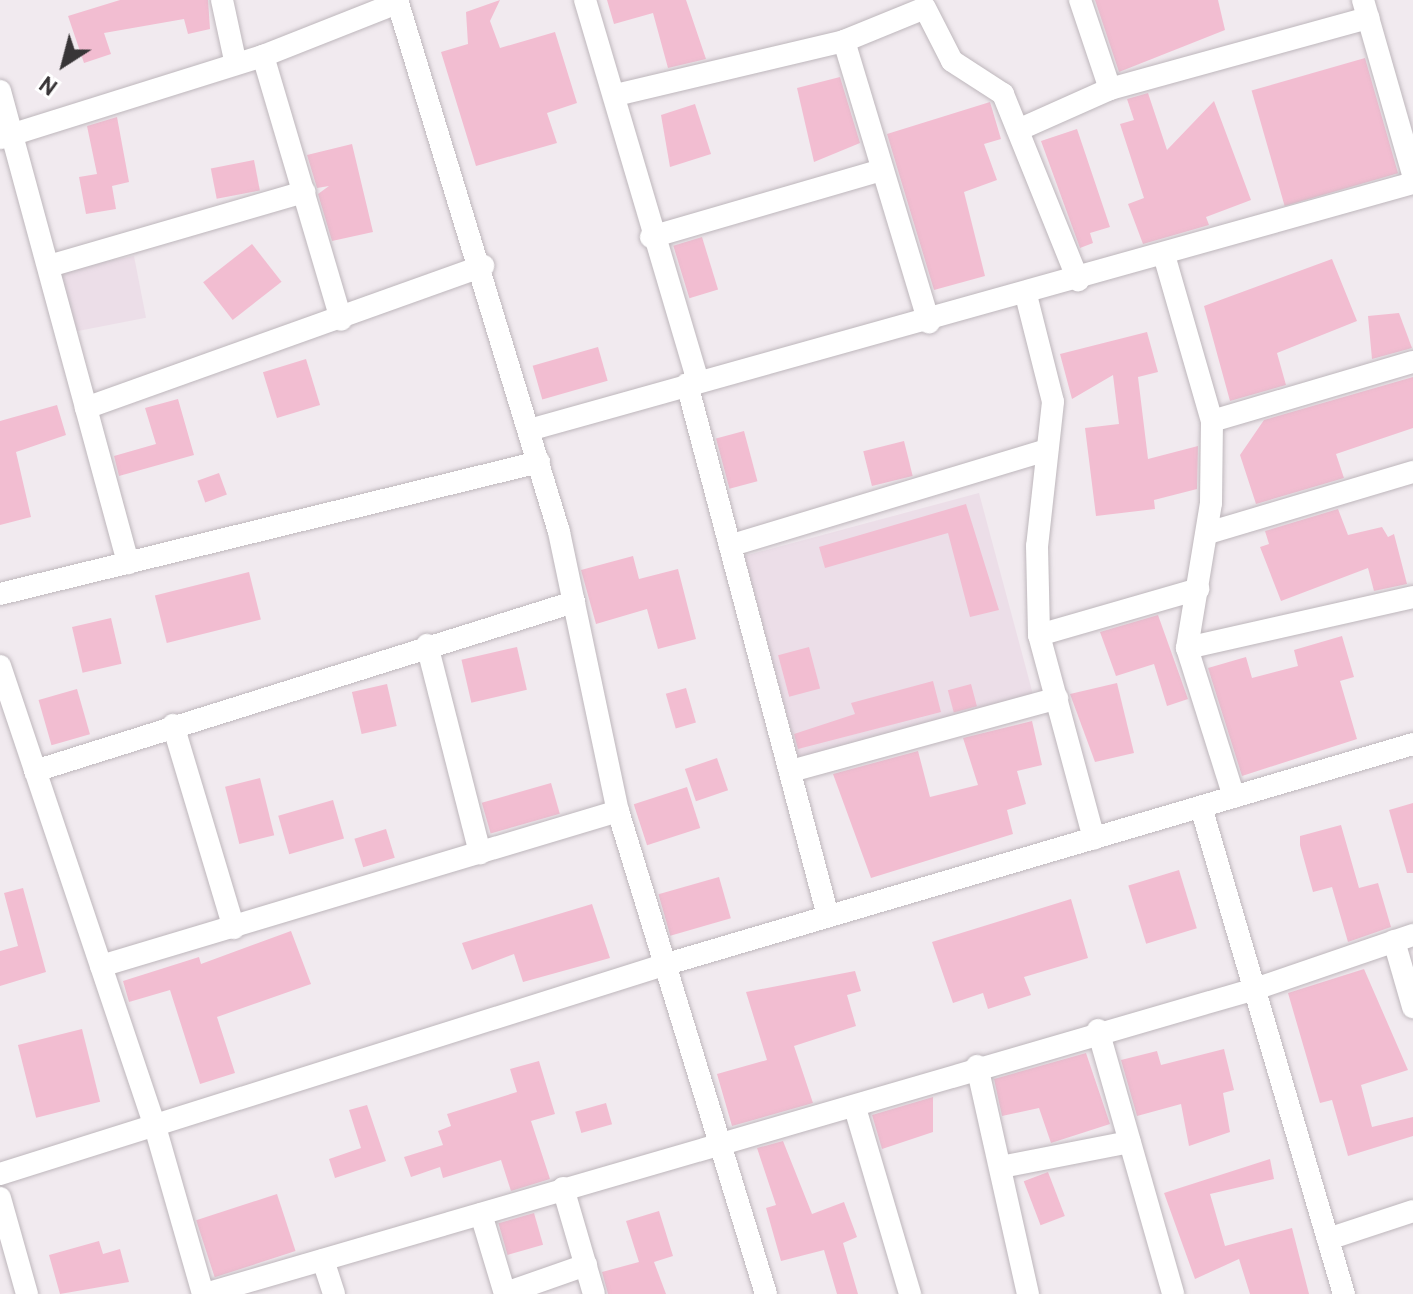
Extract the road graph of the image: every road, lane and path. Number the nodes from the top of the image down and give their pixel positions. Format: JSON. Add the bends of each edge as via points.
{"nodes":[{"id":1,"x":222,"y":0,"type":"edge"},
{"id":2,"x":585,"y":0,"type":"edge"},
{"id":3,"x":1080,"y":0,"type":"edge"},
{"id":4,"x":397,"y":1,"type":"edge"},
{"id":5,"x":923,"y":4,"type":"edge"},
{"id":6,"x":1366,"y":9,"type":"edge"},
{"id":7,"x":844,"y":41,"type":"junction"},
{"id":8,"x":263,"y":56,"type":"junction"},
{"id":9,"x":235,"y":60,"type":"junction"},
{"id":10,"x":1110,"y":89,"type":"junction"},
{"id":11,"x":0,"y":91,"type":"edge"},
{"id":12,"x":616,"y":95,"type":"junction"},
{"id":13,"x":1018,"y":130,"type":"junction"},
{"id":14,"x":6,"y":136,"type":"edge"},
{"id":15,"x":881,"y":170,"type":"junction"},
{"id":16,"x":1413,"y":174,"type":"edge"},
{"id":17,"x":1413,"y":183,"type":"edge"},
{"id":18,"x":304,"y":192,"type":"junction"},
{"id":19,"x":651,"y":237,"type":"junction"},
{"id":20,"x":1164,"y":255,"type":"junction"},
{"id":21,"x":49,"y":266,"type":"junction"},
{"id":22,"x":483,"y":266,"type":"junction"},
{"id":23,"x":1078,"y":280,"type":"junction"},
{"id":24,"x":1026,"y":295,"type":"junction"},
{"id":25,"x":341,"y":320,"type":"junction"},
{"id":26,"x":929,"y":322,"type":"junction"},
{"id":27,"x":1413,"y":362,"type":"edge"},
{"id":28,"x":692,"y":382,"type":"junction"},
{"id":29,"x":86,"y":408,"type":"junction"},
{"id":30,"x":1212,"y":421,"type":"junction"},
{"id":31,"x":529,"y":430,"type":"junction"},
{"id":32,"x":1047,"y":450,"type":"junction"},
{"id":33,"x":539,"y":462,"type":"junction"},
{"id":34,"x":1413,"y":472,"type":"edge"},
{"id":35,"x":1208,"y":533,"type":"junction"},
{"id":36,"x":732,"y":545,"type":"junction"},
{"id":37,"x":128,"y":563,"type":"junction"},
{"id":38,"x":1198,"y":589,"type":"junction"},
{"id":39,"x":0,"y":594,"type":"edge"},
{"id":40,"x":1413,"y":597,"type":"edge"},
{"id":41,"x":574,"y":602,"type":"junction"},
{"id":42,"x":1039,"y":635,"type":"junction"},
{"id":43,"x":427,"y":645,"type":"junction"},
{"id":44,"x":1187,"y":648,"type":"junction"},
{"id":45,"x":0,"y":666,"type":"edge"},
{"id":46,"x":1057,"y":698,"type":"junction"},
{"id":47,"x":173,"y":725,"type":"junction"},
{"id":48,"x":1413,"y":744,"type":"edge"},
{"id":49,"x":35,"y":771,"type":"junction"},
{"id":50,"x":791,"y":771,"type":"junction"},
{"id":51,"x":1234,"y":797,"type":"junction"},
{"id":52,"x":1201,"y":807,"type":"junction"},
{"id":53,"x":618,"y":811,"type":"junction"},
{"id":54,"x":1094,"y":839,"type":"junction"},
{"id":55,"x":480,"y":853,"type":"junction"},
{"id":56,"x":828,"y":916,"type":"junction"},
{"id":57,"x":234,"y":928,"type":"junction"},
{"id":58,"x":1404,"y":938,"type":"edge"},
{"id":59,"x":667,"y":964,"type":"junction"},
{"id":60,"x":101,"y":966,"type":"junction"},
{"id":61,"x":1255,"y":989,"type":"junction"},
{"id":62,"x":1413,"y":1007,"type":"edge"},
{"id":63,"x":1098,"y":1030,"type":"junction"},
{"id":64,"x":977,"y":1066,"type":"junction"},
{"id":65,"x":855,"y":1108,"type":"junction"},
{"id":66,"x":156,"y":1130,"type":"junction"},
{"id":67,"x":721,"y":1142,"type":"junction"},
{"id":68,"x":1130,"y":1142,"type":"junction"},
{"id":69,"x":1001,"y":1167,"type":"junction"},
{"id":70,"x":0,"y":1174,"type":"edge"},
{"id":71,"x":563,"y":1188,"type":"junction"},
{"id":72,"x":0,"y":1198,"type":"edge"},
{"id":73,"x":1413,"y":1211,"type":"edge"},
{"id":74,"x":481,"y":1214,"type":"junction"},
{"id":75,"x":1328,"y":1239,"type":"junction"},
{"id":76,"x":323,"y":1260,"type":"junction"},
{"id":77,"x":586,"y":1265,"type":"junction"},
{"id":78,"x":506,"y":1293,"type":"edge"},
{"id":79,"x":27,"y":1294,"type":"edge"},
{"id":80,"x":204,"y":1294,"type":"edge"},
{"id":81,"x":334,"y":1294,"type":"edge"},
{"id":82,"x":594,"y":1294,"type":"edge"},
{"id":83,"x":766,"y":1294,"type":"edge"},
{"id":84,"x":910,"y":1294,"type":"edge"},
{"id":85,"x":1028,"y":1294,"type":"edge"},
{"id":86,"x":1173,"y":1294,"type":"edge"},
{"id":87,"x":1344,"y":1294,"type":"edge"}],
"edges":[{"from":1,"to":9,"type":"street"},
{"from":2,"to":12,"type":"street"},
{"from":3,"to":10,"type":"street"},
{"from":4,"to":8,"type":"street"},
{"from":4,"to":22,"type":"street"},
{"from":5,"to":7,"type":"street"},
{"from":5,"to":13,"type":"street","via":[[952,61],[1003,94]]},
{"from":6,"to":10,"type":"street"},
{"from":6,"to":16,"type":"street"},
{"from":7,"to":12,"type":"street"},
{"from":7,"to":15,"type":"street"},
{"from":8,"to":9,"type":"street"},
{"from":8,"to":18,"type":"street"},
{"from":9,"to":14,"type":"street"},
{"from":10,"to":13,"type":"street"},
{"from":11,"to":14,"type":"street"},
{"from":12,"to":19,"type":"street"},
{"from":13,"to":23,"type":"street"},
{"from":14,"to":21,"type":"street"},
{"from":15,"to":19,"type":"street"},
{"from":15,"to":26,"type":"street"},
{"from":17,"to":20,"type":"street"},
{"from":18,"to":21,"type":"street"},
{"from":18,"to":25,"type":"street"},
{"from":19,"to":28,"type":"street"},
{"from":20,"to":23,"type":"street"},
{"from":20,"to":30,"type":"street"},
{"from":21,"to":29,"type":"street"},
{"from":22,"to":25,"type":"street"},
{"from":22,"to":31,"type":"street"},
{"from":23,"to":24,"type":"street"},
{"from":24,"to":26,"type":"street"},
{"from":24,"to":32,"type":"street","via":[[1053,402]]},
{"from":25,"to":29,"type":"street"},
{"from":26,"to":28,"type":"street"},
{"from":27,"to":30,"type":"street"},
{"from":28,"to":31,"type":"street"},
{"from":28,"to":36,"type":"street"},
{"from":29,"to":37,"type":"street"},
{"from":30,"to":35,"type":"street"},
{"from":31,"to":33,"type":"street"},
{"from":32,"to":36,"type":"street"},
{"from":32,"to":42,"type":"street","via":[[1037,546]]},
{"from":33,"to":37,"type":"street"},
{"from":33,"to":41,"type":"street"},
{"from":34,"to":35,"type":"street"},
{"from":35,"to":38,"type":"street"},
{"from":36,"to":50,"type":"street"},
{"from":37,"to":39,"type":"street"},
{"from":38,"to":42,"type":"street"},
{"from":38,"to":44,"type":"street"},
{"from":40,"to":44,"type":"street"},
{"from":41,"to":43,"type":"street"},
{"from":41,"to":53,"type":"street"},
{"from":42,"to":46,"type":"street"},
{"from":43,"to":47,"type":"street"},
{"from":43,"to":55,"type":"street"},
{"from":44,"to":51,"type":"street"},
{"from":45,"to":49,"type":"street"},
{"from":46,"to":50,"type":"street"},
{"from":46,"to":54,"type":"street"},
{"from":47,"to":49,"type":"street"},
{"from":47,"to":57,"type":"street"},
{"from":48,"to":51,"type":"street"},
{"from":49,"to":60,"type":"street"},
{"from":50,"to":56,"type":"street"},
{"from":51,"to":52,"type":"street"},
{"from":52,"to":54,"type":"street"},
{"from":52,"to":61,"type":"street"},
{"from":53,"to":55,"type":"street"},
{"from":53,"to":59,"type":"street"},
{"from":54,"to":56,"type":"street"},
{"from":55,"to":57,"type":"street"},
{"from":56,"to":59,"type":"street"},
{"from":57,"to":60,"type":"street"},
{"from":58,"to":61,"type":"street"},
{"from":58,"to":62,"type":"street"},
{"from":59,"to":66,"type":"street"},
{"from":59,"to":67,"type":"street"},
{"from":60,"to":66,"type":"street"},
{"from":61,"to":63,"type":"street"},
{"from":61,"to":75,"type":"street"},
{"from":63,"to":64,"type":"street"},
{"from":63,"to":68,"type":"street"},
{"from":64,"to":65,"type":"street"},
{"from":64,"to":69,"type":"street"},
{"from":65,"to":67,"type":"street"},
{"from":65,"to":84,"type":"street"},
{"from":66,"to":70,"type":"street"},
{"from":66,"to":80,"type":"street"},
{"from":67,"to":71,"type":"street"},
{"from":67,"to":83,"type":"street"},
{"from":68,"to":69,"type":"street"},
{"from":68,"to":86,"type":"street"},
{"from":69,"to":85,"type":"street"},
{"from":71,"to":74,"type":"street"},
{"from":71,"to":77,"type":"street"},
{"from":72,"to":79,"type":"street"},
{"from":73,"to":75,"type":"street"},
{"from":74,"to":76,"type":"street"},
{"from":74,"to":78,"type":"street"},
{"from":75,"to":87,"type":"street"},
{"from":76,"to":80,"type":"street"},
{"from":76,"to":81,"type":"street"},
{"from":77,"to":78,"type":"street"},
{"from":77,"to":82,"type":"street"}]}
